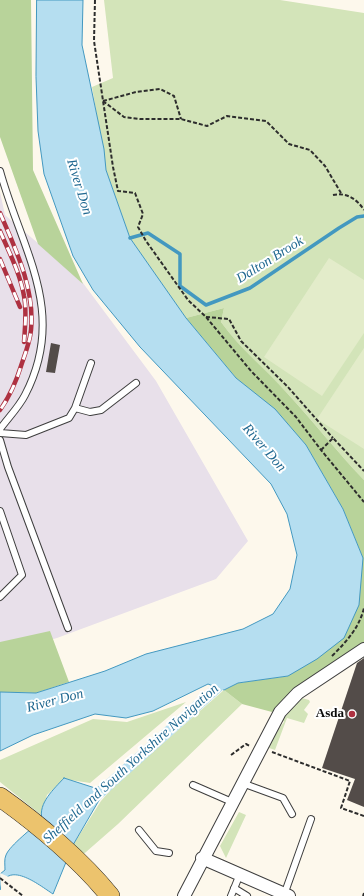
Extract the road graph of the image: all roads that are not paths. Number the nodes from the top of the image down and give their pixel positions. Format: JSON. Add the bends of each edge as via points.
{"nodes":[{"id":1,"x":0,"y":171,"type":"edge"},
{"id":2,"x":91,"y":363,"type":"dead end"},
{"id":3,"x":136,"y":383,"type":"dead end"},
{"id":4,"x":75,"y":408,"type":"junction"},
{"id":5,"x":0,"y":429,"type":"edge"},
{"id":6,"x":0,"y":432,"type":"edge"},
{"id":7,"x":0,"y":440,"type":"edge"},
{"id":8,"x":0,"y":511,"type":"edge"},
{"id":9,"x":0,"y":597,"type":"edge"},
{"id":10,"x":68,"y":628,"type":"dead end"},
{"id":11,"x":364,"y":649,"type":"edge"},
{"id":12,"x":242,"y":783,"type":"junction"},
{"id":13,"x":193,"y":785,"type":"dead end"},
{"id":14,"x":0,"y":797,"type":"edge"},
{"id":15,"x":232,"y":802,"type":"junction"},
{"id":16,"x":292,"y":814,"type":"dead end"},
{"id":17,"x":311,"y":820,"type":"dead end"},
{"id":18,"x":139,"y":830,"type":"dead end"},
{"id":19,"x":169,"y":853,"type":"dead end"},
{"id":20,"x":202,"y":858,"type":"junction"},
{"id":21,"x":240,"y":874,"type":"junction"},
{"id":22,"x":234,"y":888,"type":"junction"},
{"id":23,"x":286,"y":895,"type":"edge"},
{"id":24,"x":110,"y":896,"type":"edge"},
{"id":25,"x":184,"y":896,"type":"edge"},
{"id":26,"x":231,"y":896,"type":"edge"},
{"id":27,"x":247,"y":896,"type":"edge"}],
"edges":[{"from":1,"to":5,"type":"lane","via":[[9,204],[38,278],[44,322],[36,370],[24,396]]},
{"from":2,"to":4,"type":"lane"},
{"from":3,"to":4,"type":"lane","via":[[101,410],[90,412]]},
{"from":4,"to":6,"type":"lane","via":[[69,418],[26,435]]},
{"from":7,"to":10,"type":"lane"},
{"from":8,"to":9,"type":"lane","via":[[22,575]]},
{"from":11,"to":12,"type":"street","via":[[298,693],[280,712]]},
{"from":12,"to":15,"type":"street"},
{"from":12,"to":16,"type":"lane","via":[[283,798]]},
{"from":13,"to":15,"type":"lane"},
{"from":14,"to":24,"type":"main road","via":[[19,810],[95,879]]},
{"from":15,"to":20,"type":"street"},
{"from":17,"to":23,"type":"lane"},
{"from":18,"to":19,"type":"lane","via":[[156,852]]},
{"from":20,"to":21,"type":"street"},
{"from":20,"to":25,"type":"street"},
{"from":21,"to":22,"type":"lane"},
{"from":21,"to":23,"type":"street"},
{"from":22,"to":26,"type":"lane"},
{"from":22,"to":27,"type":"lane"}]}
